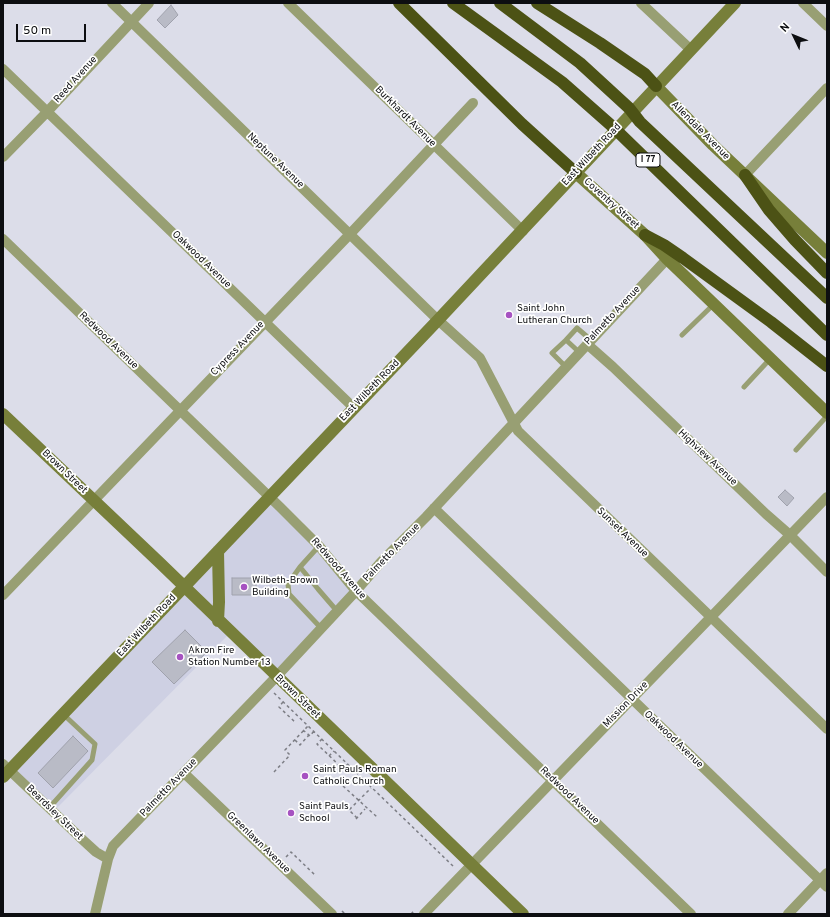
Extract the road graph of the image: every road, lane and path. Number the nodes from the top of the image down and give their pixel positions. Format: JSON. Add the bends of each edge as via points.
{"nodes":[{"id":1,"x":112,"y":3,"type":"edge"},
{"id":2,"x":149,"y":3,"type":"edge"},
{"id":3,"x":288,"y":3,"type":"edge"},
{"id":4,"x":399,"y":3,"type":"edge"},
{"id":5,"x":453,"y":3,"type":"edge"},
{"id":6,"x":500,"y":3,"type":"edge"},
{"id":7,"x":537,"y":3,"type":"edge"},
{"id":8,"x":641,"y":3,"type":"edge"},
{"id":9,"x":735,"y":3,"type":"edge"},
{"id":10,"x":803,"y":3,"type":"edge"},
{"id":11,"x":131,"y":21,"type":"junction"},
{"id":12,"x":824,"y":21,"type":"edge"},
{"id":13,"x":690,"y":49,"type":"junction"},
{"id":14,"x":3,"y":69,"type":"edge"},
{"id":15,"x":656,"y":86,"type":"junction"},
{"id":16,"x":827,"y":88,"type":"edge"},
{"id":17,"x":472,"y":103,"type":"dead end"},
{"id":18,"x":47,"y":112,"type":"junction"},
{"id":19,"x":433,"y":144,"type":"junction"},
{"id":20,"x":3,"y":157,"type":"edge"},
{"id":21,"x":576,"y":173,"type":"junction"},
{"id":22,"x":745,"y":175,"type":"junction"},
{"id":23,"x":522,"y":231,"type":"junction"},
{"id":24,"x":350,"y":234,"type":"junction"},
{"id":25,"x":645,"y":235,"type":"junction"},
{"id":26,"x":3,"y":239,"type":"edge"},
{"id":27,"x":827,"y":253,"type":"edge"},
{"id":28,"x":667,"y":259,"type":"junction"},
{"id":29,"x":827,"y":272,"type":"edge"},
{"id":30,"x":827,"y":298,"type":"edge"},
{"id":31,"x":714,"y":304,"type":"junction"},
{"id":32,"x":438,"y":320,"type":"junction"},
{"id":33,"x":264,"y":322,"type":"junction"},
{"id":34,"x":682,"y":335,"type":"dead end"},
{"id":35,"x":827,"y":335,"type":"edge"},
{"id":36,"x":566,"y":340,"type":"junction"},
{"id":37,"x":589,"y":342,"type":"junction"},
{"id":38,"x":579,"y":352,"type":"junction"},
{"id":39,"x":770,"y":359,"type":"junction"},
{"id":40,"x":827,"y":366,"type":"edge"},
{"id":41,"x":566,"y":367,"type":"junction"},
{"id":42,"x":744,"y":387,"type":"dead end"},
{"id":43,"x":354,"y":408,"type":"junction"},
{"id":44,"x":180,"y":410,"type":"junction"},
{"id":45,"x":827,"y":413,"type":"edge"},
{"id":46,"x":3,"y":414,"type":"edge"},
{"id":47,"x":827,"y":416,"type":"edge"},
{"id":48,"x":513,"y":423,"type":"junction"},
{"id":49,"x":796,"y":450,"type":"dead end"},
{"id":50,"x":270,"y":497,"type":"junction"},
{"id":51,"x":827,"y":497,"type":"edge"},
{"id":52,"x":94,"y":500,"type":"junction"},
{"id":53,"x":434,"y":508,"type":"junction"},
{"id":54,"x":790,"y":535,"type":"junction"},
{"id":55,"x":319,"y":546,"type":"junction"},
{"id":56,"x":218,"y":551,"type":"junction"},
{"id":57,"x":300,"y":567,"type":"junction"},
{"id":58,"x":827,"y":572,"type":"edge"},
{"id":59,"x":184,"y":587,"type":"junction"},
{"id":60,"x":356,"y":591,"type":"junction"},
{"id":61,"x":3,"y":595,"type":"edge"},
{"id":62,"x":337,"y":611,"type":"junction"},
{"id":63,"x":710,"y":618,"type":"junction"},
{"id":64,"x":218,"y":621,"type":"junction"},
{"id":65,"x":321,"y":628,"type":"junction"},
{"id":66,"x":276,"y":676,"type":"junction"},
{"id":67,"x":272,"y":691,"type":"dead end"},
{"id":68,"x":631,"y":699,"type":"junction"},
{"id":69,"x":283,"y":702,"type":"junction"},
{"id":70,"x":63,"y":714,"type":"junction"},
{"id":71,"x":296,"y":723,"type":"dead end"},
{"id":72,"x":308,"y":726,"type":"junction"},
{"id":73,"x":827,"y":729,"type":"edge"},
{"id":74,"x":303,"y":730,"type":"junction"},
{"id":75,"x":314,"y":731,"type":"junction"},
{"id":76,"x":309,"y":735,"type":"junction"},
{"id":77,"x":322,"y":739,"type":"junction"},
{"id":78,"x":295,"y":740,"type":"junction"},
{"id":79,"x":334,"y":751,"type":"junction"},
{"id":80,"x":329,"y":756,"type":"junction"},
{"id":81,"x":348,"y":764,"type":"junction"},
{"id":82,"x":5,"y":770,"type":"edge"},
{"id":83,"x":274,"y":772,"type":"dead end"},
{"id":84,"x":184,"y":773,"type":"junction"},
{"id":85,"x":553,"y":781,"type":"junction"},
{"id":86,"x":343,"y":786,"type":"dead end"},
{"id":87,"x":372,"y":787,"type":"junction"},
{"id":88,"x":358,"y":801,"type":"junction"},
{"id":89,"x":49,"y":808,"type":"junction"},
{"id":90,"x":366,"y":808,"type":"junction"},
{"id":91,"x":377,"y":817,"type":"dead end"},
{"id":92,"x":283,"y":855,"type":"dead end"},
{"id":93,"x":108,"y":859,"type":"junction"},
{"id":94,"x":471,"y":865,"type":"junction"},
{"id":95,"x":450,"y":873,"type":"dead end"},
{"id":96,"x":315,"y":875,"type":"dead end"},
{"id":97,"x":825,"y":880,"type":"edge"},
{"id":98,"x":420,"y":911,"type":"edge"},
{"id":99,"x":336,"y":912,"type":"edge"},
{"id":100,"x":95,"y":914,"type":"edge"},
{"id":101,"x":345,"y":914,"type":"edge"},
{"id":102,"x":411,"y":914,"type":"edge"},
{"id":103,"x":523,"y":914,"type":"edge"},
{"id":104,"x":692,"y":914,"type":"edge"},
{"id":105,"x":788,"y":914,"type":"edge"}],
"edges":[{"from":1,"to":11,"type":"street","name":"Neptune Avenue"},
{"from":2,"to":11,"type":"street","name":"Reed Avenue"},
{"from":3,"to":19,"type":"street","name":"Burkhardt Avenue"},
{"from":4,"to":21,"type":"highway","via":[[522,124]]},
{"from":5,"to":35,"type":"highway","number":"I 77","via":[[562,82],[613,127]]},
{"from":6,"to":30,"type":"highway","number":"I 77","via":[[580,63]]},
{"from":7,"to":15,"type":"highway","via":[[645,74]]},
{"from":8,"to":13,"type":"street"},
{"from":9,"to":13,"type":"main road","name":"East Wilbeth Road"},
{"from":10,"to":12,"type":"street"},
{"from":11,"to":18,"type":"street","name":"Reed Avenue"},
{"from":11,"to":24,"type":"street","name":"Neptune Avenue"},
{"from":13,"to":15,"type":"main road","name":"East Wilbeth Road"},
{"from":14,"to":18,"type":"street","name":"Oakwood Avenue"},
{"from":15,"to":21,"type":"main road","name":"East Wilbeth Road"},
{"from":15,"to":22,"type":"main road","name":"Allendale Avenue"},
{"from":16,"to":22,"type":"street"},
{"from":17,"to":19,"type":"street","name":"Cypress Avenue"},
{"from":18,"to":20,"type":"street","name":"Reed Avenue"},
{"from":18,"to":33,"type":"street","name":"Oakwood Avenue"},
{"from":19,"to":23,"type":"street","name":"Burkhardt Avenue"},
{"from":19,"to":24,"type":"street","name":"Cypress Avenue"},
{"from":21,"to":23,"type":"main road","name":"East Wilbeth Road"},
{"from":21,"to":25,"type":"main road","name":"Coventry Street"},
{"from":22,"to":27,"type":"main road","name":"Allendale Avenue"},
{"from":22,"to":29,"type":"highway","via":[[769,210]]},
{"from":23,"to":32,"type":"main road","name":"East Wilbeth Road"},
{"from":24,"to":32,"type":"street","name":"Neptune Avenue"},
{"from":24,"to":33,"type":"street","name":"Cypress Avenue"},
{"from":25,"to":28,"type":"main road","name":"Coventry Street"},
{"from":25,"to":40,"type":"highway","via":[[683,258]]},
{"from":26,"to":44,"type":"street","name":"Redwood Avenue"},
{"from":28,"to":31,"type":"main road","name":"Coventry Street"},
{"from":28,"to":37,"type":"street","name":"Palmetto Avenue"},
{"from":31,"to":34,"type":"lane"},
{"from":31,"to":39,"type":"main road","name":"Coventry Street"},
{"from":32,"to":43,"type":"main road","name":"East Wilbeth Road"},
{"from":32,"to":48,"type":"street","name":"Sunset Avenue","via":[[480,358]]},
{"from":33,"to":43,"type":"street","name":"Oakwood Avenue"},
{"from":33,"to":44,"type":"street","name":"Cypress Avenue"},
{"from":36,"to":37,"type":"lane","via":[[577,328]]},
{"from":36,"to":38,"type":"lane"},
{"from":36,"to":41,"type":"lane","via":[[552,353]]},
{"from":37,"to":38,"type":"street","name":"Palmetto Avenue"},
{"from":37,"to":54,"type":"street","name":"Highview Avenue"},
{"from":38,"to":41,"type":"street","name":"Palmetto Avenue"},
{"from":39,"to":42,"type":"lane"},
{"from":39,"to":45,"type":"main road","name":"Coventry Street"},
{"from":41,"to":48,"type":"street","name":"Palmetto Avenue"},
{"from":43,"to":50,"type":"main road","name":"East Wilbeth Road"},
{"from":44,"to":50,"type":"street","name":"Redwood Avenue"},
{"from":44,"to":52,"type":"street","name":"Cypress Avenue"},
{"from":46,"to":52,"type":"main road","name":"Brown Street"},
{"from":47,"to":49,"type":"lane"},
{"from":48,"to":53,"type":"street","name":"Palmetto Avenue"},
{"from":48,"to":63,"type":"street","name":"Sunset Avenue","via":[[535,449]]},
{"from":50,"to":55,"type":"street","name":"Redwood Avenue"},
{"from":50,"to":56,"type":"main road","name":"East Wilbeth Road"},
{"from":51,"to":54,"type":"street","name":"Mission Drive"},
{"from":52,"to":59,"type":"main road","name":"Brown Street"},
{"from":52,"to":61,"type":"street","name":"Cypress Avenue"},
{"from":53,"to":60,"type":"street","name":"Palmetto Avenue","via":[[380,562]]},
{"from":53,"to":68,"type":"street","name":"Oakwood Avenue"},
{"from":54,"to":58,"type":"street","name":"Highview Avenue"},
{"from":54,"to":63,"type":"street","name":"Mission Drive"},
{"from":55,"to":57,"type":"lane"},
{"from":55,"to":60,"type":"street","name":"Redwood Avenue"},
{"from":56,"to":59,"type":"main road","name":"East Wilbeth Road"},
{"from":56,"to":64,"type":"main road"},
{"from":57,"to":62,"type":"lane"},
{"from":57,"to":65,"type":"lane","via":[[288,584],[289,594]]},
{"from":59,"to":64,"type":"main road","name":"Brown Street"},
{"from":59,"to":70,"type":"main road","name":"East Wilbeth Road"},
{"from":60,"to":62,"type":"street","name":"Palmetto Avenue"},
{"from":60,"to":85,"type":"street","name":"Redwood Avenue"},
{"from":62,"to":65,"type":"street","name":"Palmetto Avenue"},
{"from":63,"to":68,"type":"street","name":"Mission Drive"},
{"from":63,"to":73,"type":"street","name":"Sunset Avenue"},
{"from":64,"to":66,"type":"main road","name":"Brown Street"},
{"from":65,"to":66,"type":"street","name":"Palmetto Avenue"},
{"from":66,"to":84,"type":"street","name":"Palmetto Avenue"},
{"from":66,"to":94,"type":"main road","name":"Brown Street"},
{"from":67,"to":69,"type":"path"},
{"from":68,"to":85,"type":"street","name":"Mission Drive"},
{"from":68,"to":97,"type":"street","name":"Oakwood Avenue"},
{"from":69,"to":71,"type":"path","via":[[279,707]]},
{"from":69,"to":72,"type":"path"},
{"from":70,"to":82,"type":"main road","name":"East Wilbeth Road"},
{"from":70,"to":89,"type":"lane","via":[[95,744],[92,760]]},
{"from":72,"to":74,"type":"path"},
{"from":72,"to":75,"type":"path"},
{"from":74,"to":76,"type":"path"},
{"from":74,"to":78,"type":"path"},
{"from":75,"to":76,"type":"path"},
{"from":75,"to":77,"type":"path"},
{"from":76,"to":78,"type":"path","via":[[300,745]]},
{"from":77,"to":79,"type":"path"},
{"from":77,"to":80,"type":"path","via":[[317,744]]},
{"from":78,"to":83,"type":"path","via":[[285,750],[290,755]]},
{"from":79,"to":80,"type":"path"},
{"from":79,"to":81,"type":"path"},
{"from":80,"to":81,"type":"path","via":[[342,769]]},
{"from":81,"to":87,"type":"path"},
{"from":82,"to":89,"type":"street","name":"Beardsley Street"},
{"from":84,"to":93,"type":"street","name":"Palmetto Avenue","via":[[113,846]]},
{"from":84,"to":99,"type":"street","name":"Greenlawn Avenue"},
{"from":85,"to":94,"type":"street","name":"Mission Drive"},
{"from":85,"to":104,"type":"street","name":"Redwood Avenue"},
{"from":86,"to":88,"type":"path"},
{"from":87,"to":88,"type":"path"},
{"from":87,"to":95,"type":"path","via":[[455,867]]},
{"from":88,"to":90,"type":"path"},
{"from":88,"to":90,"type":"path","via":[[349,810],[356,818]]},
{"from":89,"to":93,"type":"street","name":"Beardsley Street","via":[[96,852]]},
{"from":90,"to":91,"type":"path"},
{"from":92,"to":96,"type":"path","via":[[286,858],[291,852]]},
{"from":93,"to":100,"type":"street","name":"Palmetto Avenue"},
{"from":94,"to":98,"type":"street","name":"Mission Drive"},
{"from":94,"to":103,"type":"main road","name":"Brown Street"},
{"from":97,"to":105,"type":"street"},
{"from":98,"to":102,"type":"path"},
{"from":99,"to":101,"type":"path"}]}
